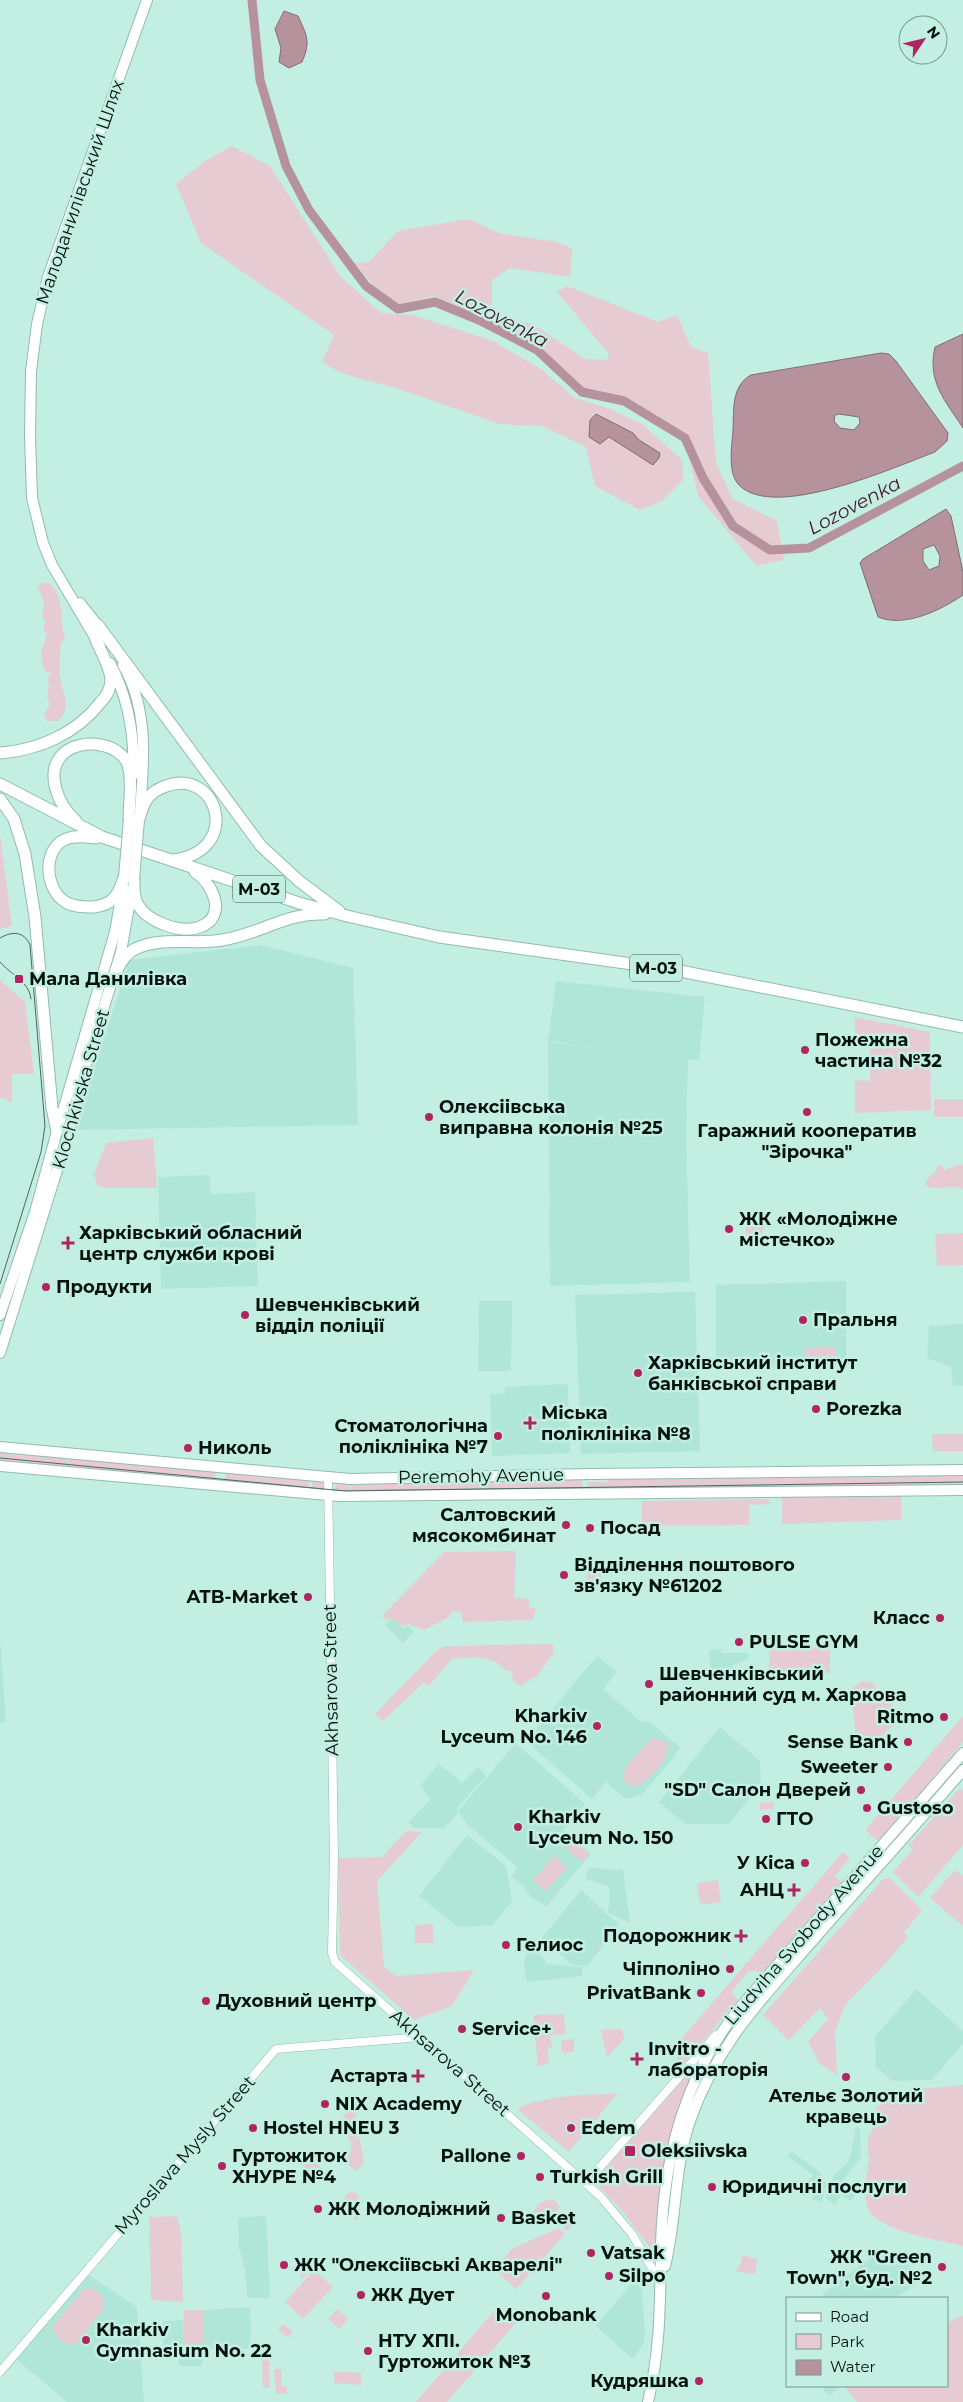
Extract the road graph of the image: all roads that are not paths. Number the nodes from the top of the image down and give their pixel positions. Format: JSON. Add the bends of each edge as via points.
{"nodes":[{"id":1,"x":147,"y":0,"type":"edge"},
{"id":2,"x":52,"y":565,"type":"junction"},
{"id":3,"x":98,"y":625,"type":"junction"},
{"id":4,"x":96,"y":640,"type":"junction"},
{"id":5,"x":0,"y":753,"type":"edge"},
{"id":6,"x":0,"y":784,"type":"edge"},
{"id":7,"x":0,"y":800,"type":"edge"},
{"id":8,"x":134,"y":820,"type":"junction"},
{"id":9,"x":115,"y":842,"type":"junction"},
{"id":10,"x":171,"y":860,"type":"junction"},
{"id":11,"x":129,"y":878,"type":"junction"},
{"id":12,"x":347,"y":916,"type":"junction"},
{"id":13,"x":112,"y":979,"type":"junction"},
{"id":14,"x":963,"y":1028,"type":"edge"},
{"id":15,"x":57,"y":1131,"type":"junction"},
{"id":16,"x":0,"y":1315,"type":"edge"},
{"id":17,"x":0,"y":1353,"type":"edge"},
{"id":18,"x":0,"y":1447,"type":"edge"},
{"id":19,"x":0,"y":1466,"type":"edge"},
{"id":20,"x":963,"y":1470,"type":"edge"},
{"id":21,"x":328,"y":1478,"type":"junction"},
{"id":22,"x":963,"y":1490,"type":"edge"},
{"id":23,"x":329,"y":1495,"type":"junction"},
{"id":24,"x":963,"y":1753,"type":"edge"},
{"id":25,"x":963,"y":1770,"type":"edge"},
{"id":26,"x":729,"y":2021,"type":"junction"},
{"id":27,"x":421,"y":2037,"type":"junction"},
{"id":28,"x":586,"y":2182,"type":"junction"},
{"id":29,"x":661,"y":2284,"type":"junction"},
{"id":30,"x":0,"y":2372,"type":"edge"},
{"id":31,"x":648,"y":2402,"type":"edge"}],
"edges":[{"from":1,"to":2,"type":"main road","name":"Малоданилівський Шлях","via":[[48,277],[37,324],[31,371],[32,498]]},
{"from":2,"to":3,"type":"main road"},
{"from":2,"to":4,"type":"main road"},
{"from":3,"to":8,"type":"main road","via":[[128,676],[141,717],[144,755]]},
{"from":3,"to":12,"type":"highway","via":[[261,846],[299,881]]},
{"from":4,"to":5,"type":"highway","via":[[111,678],[110,688],[99,706],[57,738]]},
{"from":4,"to":8,"type":"main road","via":[[120,682],[130,718]]},
{"from":6,"to":9,"type":"highway","number":"М-03"},
{"from":7,"to":15,"type":"highway","via":[[14,819],[25,854],[35,917]]},
{"from":8,"to":9,"type":"highway","via":[[130,775],[124,758],[110,748],[98,745],[78,746],[64,753],[57,765],[55,778],[62,806],[80,823]]},
{"from":8,"to":10,"type":"highway","via":[[148,796],[173,783],[192,784],[209,799],[216,817],[212,838],[194,855]]},
{"from":8,"to":11,"type":"main road","name":"Klochkivska Street","bridge":true},
{"from":9,"to":10,"type":"highway","number":"М-03"},
{"from":9,"to":11,"type":"highway","via":[[85,837],[65,840],[51,855],[49,867],[54,888],[63,900],[91,907],[114,899]]},
{"from":10,"to":11,"type":"highway","via":[[202,876],[214,892],[216,905],[213,916],[202,926],[177,928],[148,916],[135,899]]},
{"from":10,"to":12,"type":"highway","number":"М-03"},
{"from":11,"to":13,"type":"main road","name":"Klochkivska Street","via":[[125,937]]},
{"from":11,"to":15,"type":"main road","name":"Klochkivska Street"},
{"from":12,"to":13,"type":"highway","via":[[303,914],[230,939],[141,946],[125,956]]},
{"from":12,"to":14,"type":"highway","number":"М-03","via":[[440,937],[674,970]]},
{"from":13,"to":17,"type":"main road","name":"Klochkivska Street","via":[[68,1135]]},
{"from":15,"to":16,"type":"main road","name":"Klochkivska Street","via":[[35,1212]]},
{"from":18,"to":21,"type":"main road","name":"Peremohy Avenue"},
{"from":19,"to":23,"type":"main road","name":"Peremohy Avenue"},
{"from":20,"to":21,"type":"main road","name":"Peremohy Avenue"},
{"from":21,"to":23,"type":"street","name":"Akhsarova Street"},
{"from":22,"to":23,"type":"main road","name":"Peremohy Avenue"},
{"from":23,"to":27,"type":"street","name":"Akhsarova Street","via":[[334,1855],[332,1953],[341,1969]]},
{"from":24,"to":26,"type":"main road","name":"Liudviha Svobody Avenue"},
{"from":25,"to":29,"type":"main road","via":[[757,2004],[722,2052],[702,2090],[682,2146],[671,2243]]},
{"from":26,"to":28,"type":"street"},
{"from":26,"to":29,"type":"main road","name":"Liudviha Svobody Avenue","via":[[692,2086],[672,2143],[661,2241]]},
{"from":27,"to":28,"type":"street","name":"Akhsarova Street"},
{"from":27,"to":30,"type":"street","name":"Myroslava Mysly Street","via":[[276,2049]]},
{"from":28,"to":29,"type":"street","name":"Akhsarova Street","via":[[632,2234]]},
{"from":29,"to":31,"type":"main road","via":[[658,2349]]}]}
